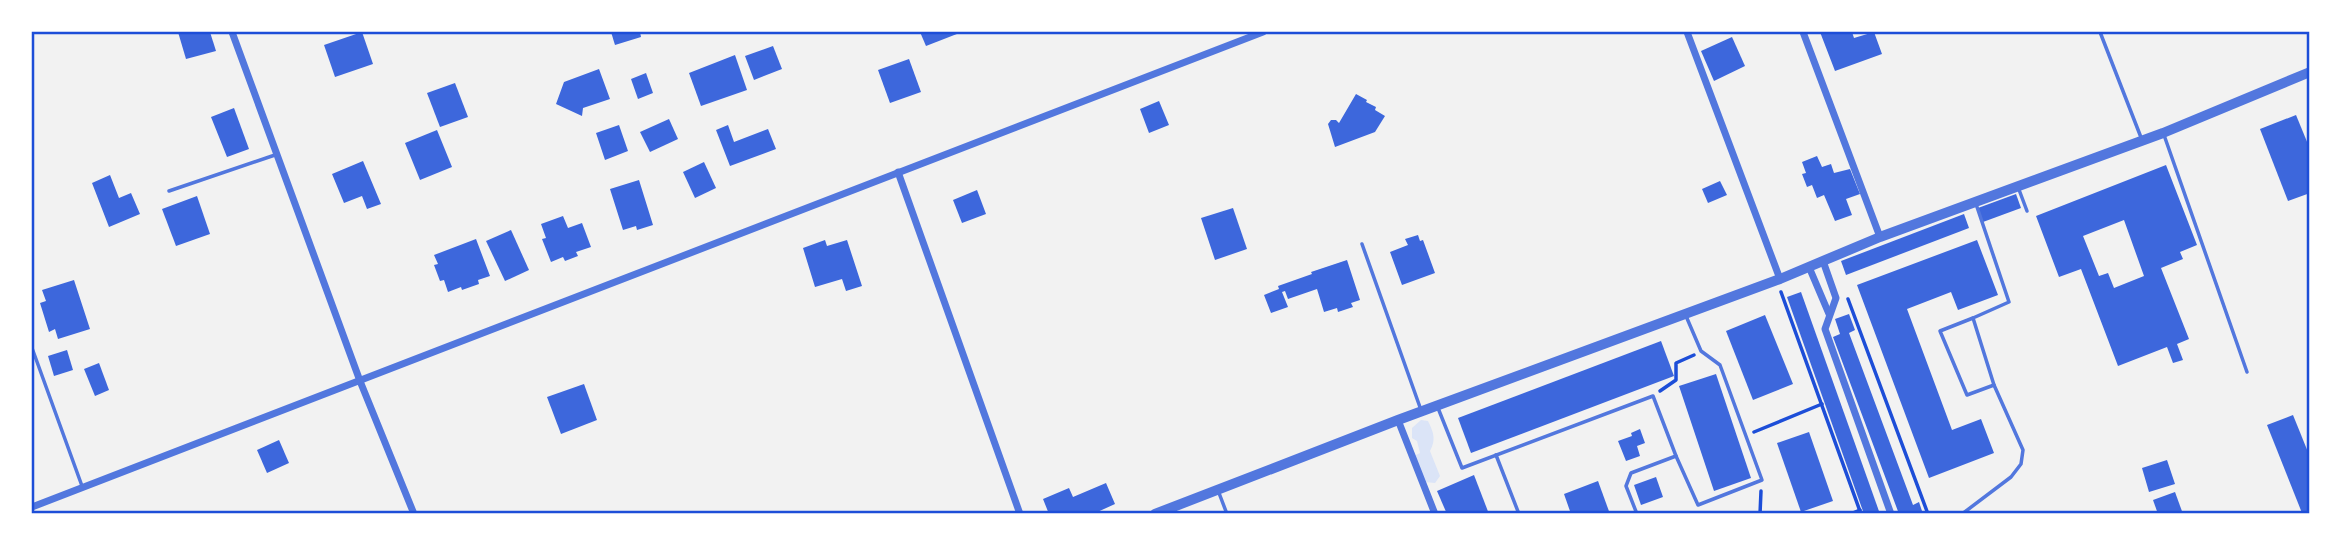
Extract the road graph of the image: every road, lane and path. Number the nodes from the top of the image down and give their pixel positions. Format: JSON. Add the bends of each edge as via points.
{"nodes":[{"id":1,"x":232,"y":32,"type":"edge"},
{"id":2,"x":1263,"y":32,"type":"edge"},
{"id":3,"x":1687,"y":32,"type":"edge"},
{"id":4,"x":1803,"y":32,"type":"edge"},
{"id":5,"x":2100,"y":32,"type":"edge"},
{"id":6,"x":1251,"y":34,"type":"edge"},
{"id":7,"x":2309,"y":72,"type":"edge"},
{"id":8,"x":2163,"y":133,"type":"junction"},
{"id":9,"x":2142,"y":141,"type":"junction"},
{"id":10,"x":277,"y":154,"type":"junction"},
{"id":11,"x":898,"y":172,"type":"junction"},
{"id":12,"x":2017,"y":187,"type":"junction"},
{"id":13,"x":169,"y":191,"type":"dead end"},
{"id":14,"x":1975,"y":202,"type":"junction"},
{"id":15,"x":2027,"y":211,"type":"dead end"},
{"id":16,"x":1880,"y":237,"type":"junction"},
{"id":17,"x":1362,"y":244,"type":"dead end"},
{"id":18,"x":1823,"y":261,"type":"junction"},
{"id":19,"x":1809,"y":267,"type":"junction"},
{"id":20,"x":1778,"y":280,"type":"junction"},
{"id":21,"x":1847,"y":296,"type":"dead end"},
{"id":22,"x":1685,"y":314,"type":"junction"},
{"id":23,"x":1829,"y":314,"type":"junction"},
{"id":24,"x":1973,"y":318,"type":"junction"},
{"id":25,"x":32,"y":348,"type":"edge"},
{"id":26,"x":1701,"y":351,"type":"junction"},
{"id":27,"x":2248,"y":372,"type":"dead end"},
{"id":28,"x":360,"y":382,"type":"junction"},
{"id":29,"x":1994,"y":385,"type":"junction"},
{"id":30,"x":1653,"y":396,"type":"junction"},
{"id":31,"x":1822,"y":404,"type":"junction"},
{"id":32,"x":1437,"y":405,"type":"junction"},
{"id":33,"x":1421,"y":411,"type":"junction"},
{"id":34,"x":1398,"y":420,"type":"junction"},
{"id":35,"x":1746,"y":435,"type":"junction"},
{"id":36,"x":1496,"y":455,"type":"junction"},
{"id":37,"x":1676,"y":456,"type":"junction"},
{"id":38,"x":1762,"y":480,"type":"junction"},
{"id":39,"x":83,"y":488,"type":"junction"},
{"id":40,"x":1218,"y":489,"type":"junction"},
{"id":41,"x":32,"y":507,"type":"edge"},
{"id":42,"x":1860,"y":512,"type":"edge"},
{"id":43,"x":414,"y":513,"type":"edge"},
{"id":44,"x":1020,"y":513,"type":"edge"},
{"id":45,"x":1156,"y":513,"type":"edge"},
{"id":46,"x":1227,"y":513,"type":"edge"},
{"id":47,"x":1435,"y":513,"type":"edge"},
{"id":48,"x":1519,"y":513,"type":"edge"},
{"id":49,"x":1637,"y":513,"type":"edge"},
{"id":50,"x":1760,"y":513,"type":"edge"},
{"id":51,"x":1850,"y":513,"type":"edge"},
{"id":52,"x":1891,"y":513,"type":"edge"},
{"id":53,"x":1928,"y":513,"type":"edge"},
{"id":54,"x":1962,"y":513,"type":"edge"}],
"edges":[{"from":1,"to":10,"type":"street"},
{"from":2,"to":6,"type":"street"},
{"from":3,"to":20,"type":"street"},
{"from":4,"to":16,"type":"street"},
{"from":5,"to":9,"type":"lane"},
{"from":6,"to":11,"type":"street"},
{"from":7,"to":8,"type":"street"},
{"from":8,"to":9,"type":"street"},
{"from":8,"to":27,"type":"lane"},
{"from":9,"to":12,"type":"street"},
{"from":10,"to":13,"type":"lane"},
{"from":10,"to":28,"type":"street"},
{"from":11,"to":28,"type":"street"},
{"from":11,"to":44,"type":"street"},
{"from":12,"to":14,"type":"street"},
{"from":12,"to":15,"type":"lane"},
{"from":14,"to":16,"type":"street"},
{"from":14,"to":24,"type":"lane","via":[[2009,302]]},
{"from":16,"to":18,"type":"street"},
{"from":17,"to":33,"type":"lane"},
{"from":18,"to":19,"type":"street"},
{"from":18,"to":23,"type":"street","via":[[1836,298]]},
{"from":19,"to":20,"type":"street"},
{"from":19,"to":23,"type":"street"},
{"from":20,"to":22,"type":"street"},
{"from":20,"to":31,"type":"path"},
{"from":21,"to":53,"type":"path"},
{"from":22,"to":26,"type":"lane"},
{"from":22,"to":32,"type":"street"},
{"from":23,"to":52,"type":"street","via":[[1825,329]]},
{"from":24,"to":29,"type":"lane"},
{"from":24,"to":29,"type":"lane","via":[[1940,331],[1967,395]]},
{"from":25,"to":39,"type":"lane"},
{"from":26,"to":30,"type":"path","via":[[1676,363],[1676,380]]},
{"from":26,"to":35,"type":"lane","via":[[1720,365]]},
{"from":28,"to":39,"type":"street"},
{"from":28,"to":43,"type":"street"},
{"from":29,"to":54,"type":"lane","via":[[2023,450],[2021,464],[2011,477]]},
{"from":30,"to":36,"type":"lane"},
{"from":30,"to":37,"type":"lane"},
{"from":31,"to":35,"type":"path"},
{"from":31,"to":42,"type":"path"},
{"from":32,"to":33,"type":"street"},
{"from":32,"to":36,"type":"lane","via":[[1462,468]]},
{"from":33,"to":34,"type":"street"},
{"from":34,"to":40,"type":"street"},
{"from":34,"to":47,"type":"street"},
{"from":35,"to":38,"type":"lane"},
{"from":36,"to":48,"type":"lane"},
{"from":37,"to":38,"type":"lane","via":[[1698,506]]},
{"from":37,"to":49,"type":"lane","via":[[1632,473],[1626,486]]},
{"from":38,"to":50,"type":"path"},
{"from":39,"to":41,"type":"street"},
{"from":40,"to":45,"type":"street"},
{"from":40,"to":46,"type":"lane"},
{"from":42,"to":51,"type":"path"}]}
